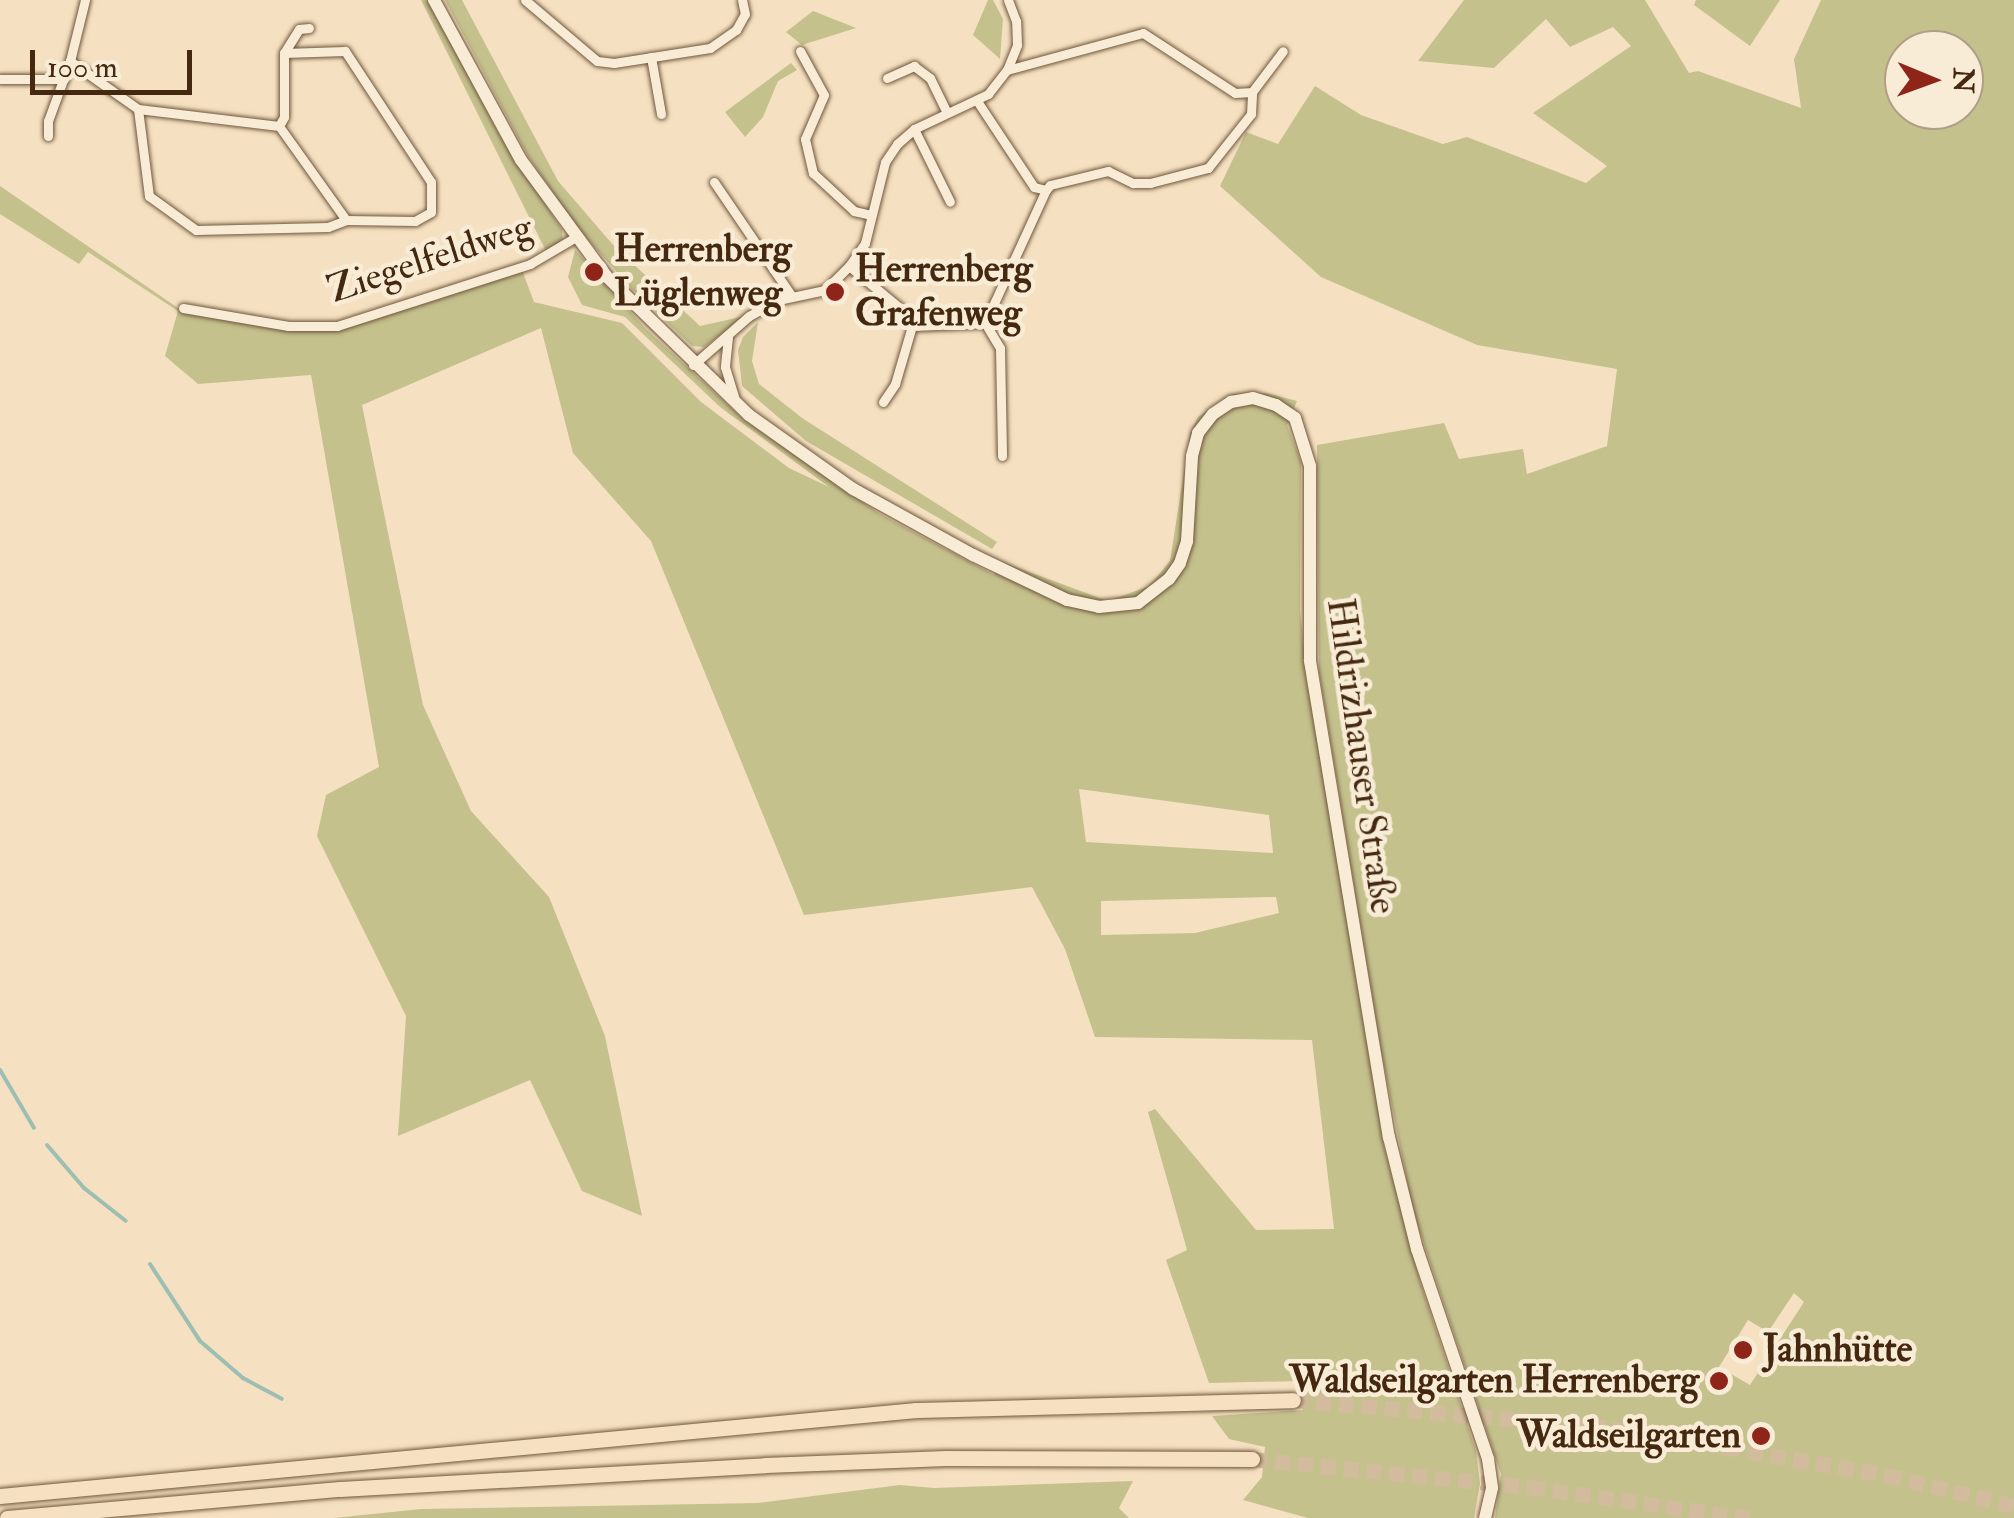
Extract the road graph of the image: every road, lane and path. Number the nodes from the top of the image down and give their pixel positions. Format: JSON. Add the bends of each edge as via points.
{"nodes":[{"id":1,"x":84,"y":0,"type":"edge"},
{"id":2,"x":434,"y":0,"type":"edge"},
{"id":3,"x":525,"y":0,"type":"edge"},
{"id":4,"x":742,"y":0,"type":"edge"},
{"id":5,"x":1008,"y":0,"type":"edge"},
{"id":6,"x":309,"y":28,"type":"dead end"},
{"id":7,"x":800,"y":51,"type":"dead end"},
{"id":8,"x":1283,"y":51,"type":"dead end"},
{"id":9,"x":284,"y":53,"type":"junction"},
{"id":10,"x":651,"y":58,"type":"junction"},
{"id":11,"x":70,"y":62,"type":"junction"},
{"id":12,"x":1008,"y":70,"type":"junction"},
{"id":13,"x":887,"y":78,"type":"dead end"},
{"id":14,"x":0,"y":79,"type":"edge"},
{"id":15,"x":64,"y":79,"type":"junction"},
{"id":16,"x":1252,"y":92,"type":"junction"},
{"id":17,"x":976,"y":100,"type":"junction"},
{"id":18,"x":138,"y":109,"type":"junction"},
{"id":19,"x":948,"y":113,"type":"junction"},
{"id":20,"x":661,"y":114,"type":"dead end"},
{"id":21,"x":280,"y":126,"type":"junction"},
{"id":22,"x":914,"y":129,"type":"junction"},
{"id":23,"x":48,"y":136,"type":"dead end"},
{"id":24,"x":810,"y":155,"type":"junction"},
{"id":25,"x":822,"y":160,"type":"dead end"},
{"id":26,"x":714,"y":182,"type":"dead end"},
{"id":27,"x":1046,"y":190,"type":"junction"},
{"id":28,"x":950,"y":202,"type":"dead end"},
{"id":29,"x":871,"y":215,"type":"junction"},
{"id":30,"x":346,"y":220,"type":"junction"},
{"id":31,"x":574,"y":238,"type":"junction"},
{"id":32,"x":849,"y":266,"type":"junction"},
{"id":33,"x":792,"y":295,"type":"junction"},
{"id":34,"x":183,"y":308,"type":"dead end"},
{"id":35,"x":985,"y":323,"type":"junction"},
{"id":36,"x":912,"y":326,"type":"junction"},
{"id":37,"x":728,"y":334,"type":"junction"},
{"id":38,"x":693,"y":365,"type":"junction"},
{"id":39,"x":883,"y":402,"type":"dead end"},
{"id":40,"x":736,"y":404,"type":"junction"},
{"id":41,"x":1002,"y":456,"type":"dead end"},
{"id":42,"x":1294,"y":1400,"type":"tunnel mouth"},
{"id":43,"x":1252,"y":1459,"type":"tunnel mouth"},
{"id":44,"x":0,"y":1496,"type":"edge"},
{"id":45,"x":7,"y":1518,"type":"edge"},
{"id":46,"x":1485,"y":1518,"type":"edge"}],
"edges":[{"from":1,"to":11,"type":"street"},
{"from":2,"to":31,"type":"main road","name":"Hildrizhauser Straße","via":[[521,160]]},
{"from":3,"to":10,"type":"street","via":[[597,62]]},
{"from":4,"to":10,"type":"street","via":[[745,14],[723,41]]},
{"from":5,"to":12,"type":"street","via":[[1016,45]]},
{"from":6,"to":9,"type":"street","via":[[298,29]]},
{"from":7,"to":24,"type":"street","via":[[824,95],[805,139]]},
{"from":8,"to":16,"type":"street"},
{"from":9,"to":21,"type":"street"},
{"from":9,"to":30,"type":"street","via":[[345,50],[431,182],[431,212],[415,221]]},
{"from":10,"to":20,"type":"street"},
{"from":11,"to":15,"type":"street"},
{"from":11,"to":18,"type":"street"},
{"from":12,"to":16,"type":"street","via":[[1142,33],[1235,93]]},
{"from":12,"to":17,"type":"street"},
{"from":13,"to":19,"type":"street","via":[[914,66],[930,78]]},
{"from":14,"to":15,"type":"street"},
{"from":15,"to":23,"type":"street"},
{"from":16,"to":27,"type":"street","via":[[1251,114],[1208,168],[1150,183],[1108,171]]},
{"from":17,"to":19,"type":"street"},
{"from":17,"to":27,"type":"street","via":[[1034,187]]},
{"from":18,"to":21,"type":"street"},
{"from":18,"to":30,"type":"street","via":[[149,196],[196,230],[328,227]]},
{"from":19,"to":22,"type":"street"},
{"from":21,"to":30,"type":"street"},
{"from":22,"to":28,"type":"street"},
{"from":22,"to":29,"type":"street","via":[[885,162]]},
{"from":24,"to":25,"type":"street"},
{"from":24,"to":29,"type":"street","via":[[813,173],[854,211]]},
{"from":26,"to":33,"type":"street"},
{"from":27,"to":35,"type":"street"},
{"from":29,"to":32,"type":"street","via":[[865,244]]},
{"from":31,"to":34,"type":"street","name":"Ziegelfeldweg","via":[[530,264],[336,326],[288,326]]},
{"from":31,"to":38,"type":"main road","name":"Hildrizhauser Straße"},
{"from":32,"to":33,"type":"street","via":[[825,290]]},
{"from":32,"to":36,"type":"street","via":[[907,314]]},
{"from":33,"to":37,"type":"street"},
{"from":35,"to":36,"type":"street"},
{"from":35,"to":41,"type":"street","via":[[1000,348]]},
{"from":36,"to":39,"type":"street","via":[[896,384]]},
{"from":37,"to":38,"type":"street"},
{"from":37,"to":40,"type":"street","via":[[725,367]]},
{"from":38,"to":40,"type":"main road","name":"Hildrizhauser Straße"},
{"from":40,"to":46,"type":"main road","name":"Hildrizhauser Straße","via":[[870,498],[972,556],[1067,600],[1099,607],[1138,603],[1180,562],[1192,456],[1213,414],[1253,398],[1296,418],[1310,466],[1310,662],[1389,1137],[1417,1250],[1488,1459],[1492,1488]]},
{"from":42,"to":44,"type":"highway","via":[[885,1413]]},
{"from":43,"to":45,"type":"highway","via":[[884,1460],[354,1488]]}]}
